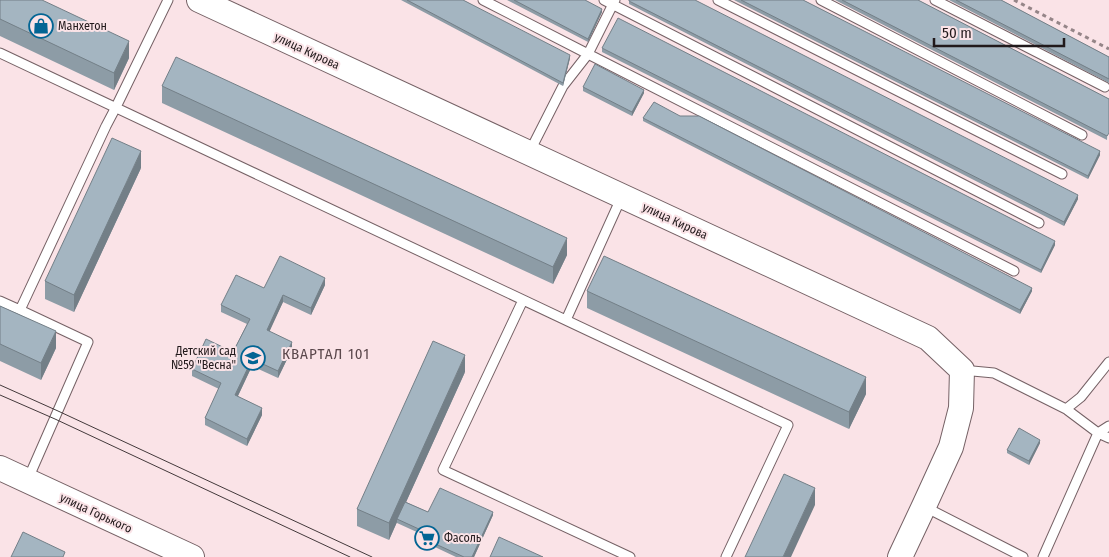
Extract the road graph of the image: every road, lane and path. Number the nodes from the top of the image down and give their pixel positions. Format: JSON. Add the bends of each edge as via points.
{"nodes":[{"id":1,"x":168,"y":0,"type":"edge"},
{"id":2,"x":199,"y":0,"type":"edge"},
{"id":3,"x":484,"y":0,"type":"edge"},
{"id":4,"x":604,"y":0,"type":"edge"},
{"id":5,"x":718,"y":0,"type":"edge"},
{"id":6,"x":820,"y":0,"type":"edge"},
{"id":7,"x":935,"y":0,"type":"edge"},
{"id":8,"x":1014,"y":0,"type":"edge"},
{"id":9,"x":614,"y":2,"type":"edge"},
{"id":10,"x":1109,"y":49,"type":"edge"},
{"id":11,"x":0,"y":53,"type":"edge"},
{"id":12,"x":588,"y":54,"type":"junction"},
{"id":13,"x":1105,"y":87,"type":"dead end"},
{"id":14,"x":116,"y":108,"type":"junction"},
{"id":15,"x":1082,"y":135,"type":"dead end"},
{"id":16,"x":529,"y":154,"type":"junction"},
{"id":17,"x":1062,"y":174,"type":"dead end"},
{"id":18,"x":622,"y":196,"type":"junction"},
{"id":19,"x":1039,"y":223,"type":"dead end"},
{"id":20,"x":1014,"y":271,"type":"dead end"},
{"id":21,"x":523,"y":300,"type":"junction"},
{"id":22,"x":0,"y":302,"type":"edge"},
{"id":23,"x":20,"y":310,"type":"junction"},
{"id":24,"x":566,"y":320,"type":"junction"},
{"id":25,"x":1109,"y":362,"type":"edge"},
{"id":26,"x":962,"y":370,"type":"junction"},
{"id":27,"x":1066,"y":409,"type":"junction"},
{"id":28,"x":1109,"y":426,"type":"edge"},
{"id":29,"x":1098,"y":433,"type":"junction"},
{"id":30,"x":1109,"y":438,"type":"edge"},
{"id":31,"x":0,"y":468,"type":"edge"},
{"id":32,"x":28,"y":481,"type":"junction"},
{"id":33,"x":924,"y":506,"type":"junction"},
{"id":34,"x":192,"y":557,"type":"edge"},
{"id":35,"x":630,"y":557,"type":"edge"},
{"id":36,"x":726,"y":557,"type":"edge"},
{"id":37,"x":900,"y":557,"type":"edge"},
{"id":38,"x":1024,"y":557,"type":"edge"},
{"id":39,"x":1043,"y":557,"type":"edge"}],
"edges":[{"from":1,"to":14,"type":"lane"},
{"from":2,"to":16,"type":"street","name":"улица Кирова"},
{"from":3,"to":12,"type":"lane"},
{"from":4,"to":9,"type":"lane"},
{"from":5,"to":17,"type":"lane"},
{"from":6,"to":15,"type":"lane"},
{"from":7,"to":13,"type":"lane"},
{"from":8,"to":10,"type":"path"},
{"from":9,"to":12,"type":"lane"},
{"from":9,"to":19,"type":"lane"},
{"from":11,"to":14,"type":"lane"},
{"from":12,"to":16,"type":"lane","via":[[564,86]]},
{"from":12,"to":20,"type":"lane"},
{"from":14,"to":21,"type":"lane"},
{"from":14,"to":23,"type":"lane"},
{"from":16,"to":18,"type":"street","name":"улица Кирова"},
{"from":18,"to":24,"type":"lane"},
{"from":18,"to":26,"type":"street","name":"улица Кирова","via":[[928,338]]},
{"from":21,"to":24,"type":"lane"},
{"from":21,"to":35,"type":"lane","via":[[443,470]]},
{"from":22,"to":23,"type":"lane"},
{"from":23,"to":32,"type":"lane","via":[[88,342]]},
{"from":24,"to":36,"type":"lane","via":[[788,425]]},
{"from":25,"to":27,"type":"lane"},
{"from":26,"to":27,"type":"lane","via":[[994,373]]},
{"from":26,"to":33,"type":"street","via":[[961,408],[951,447]]},
{"from":27,"to":29,"type":"lane"},
{"from":28,"to":29,"type":"lane"},
{"from":29,"to":30,"type":"lane"},
{"from":29,"to":39,"type":"lane"},
{"from":31,"to":32,"type":"street","name":"улица Горького"},
{"from":32,"to":34,"type":"street","name":"улица Горького"},
{"from":33,"to":37,"type":"street"},
{"from":33,"to":38,"type":"lane"}]}
